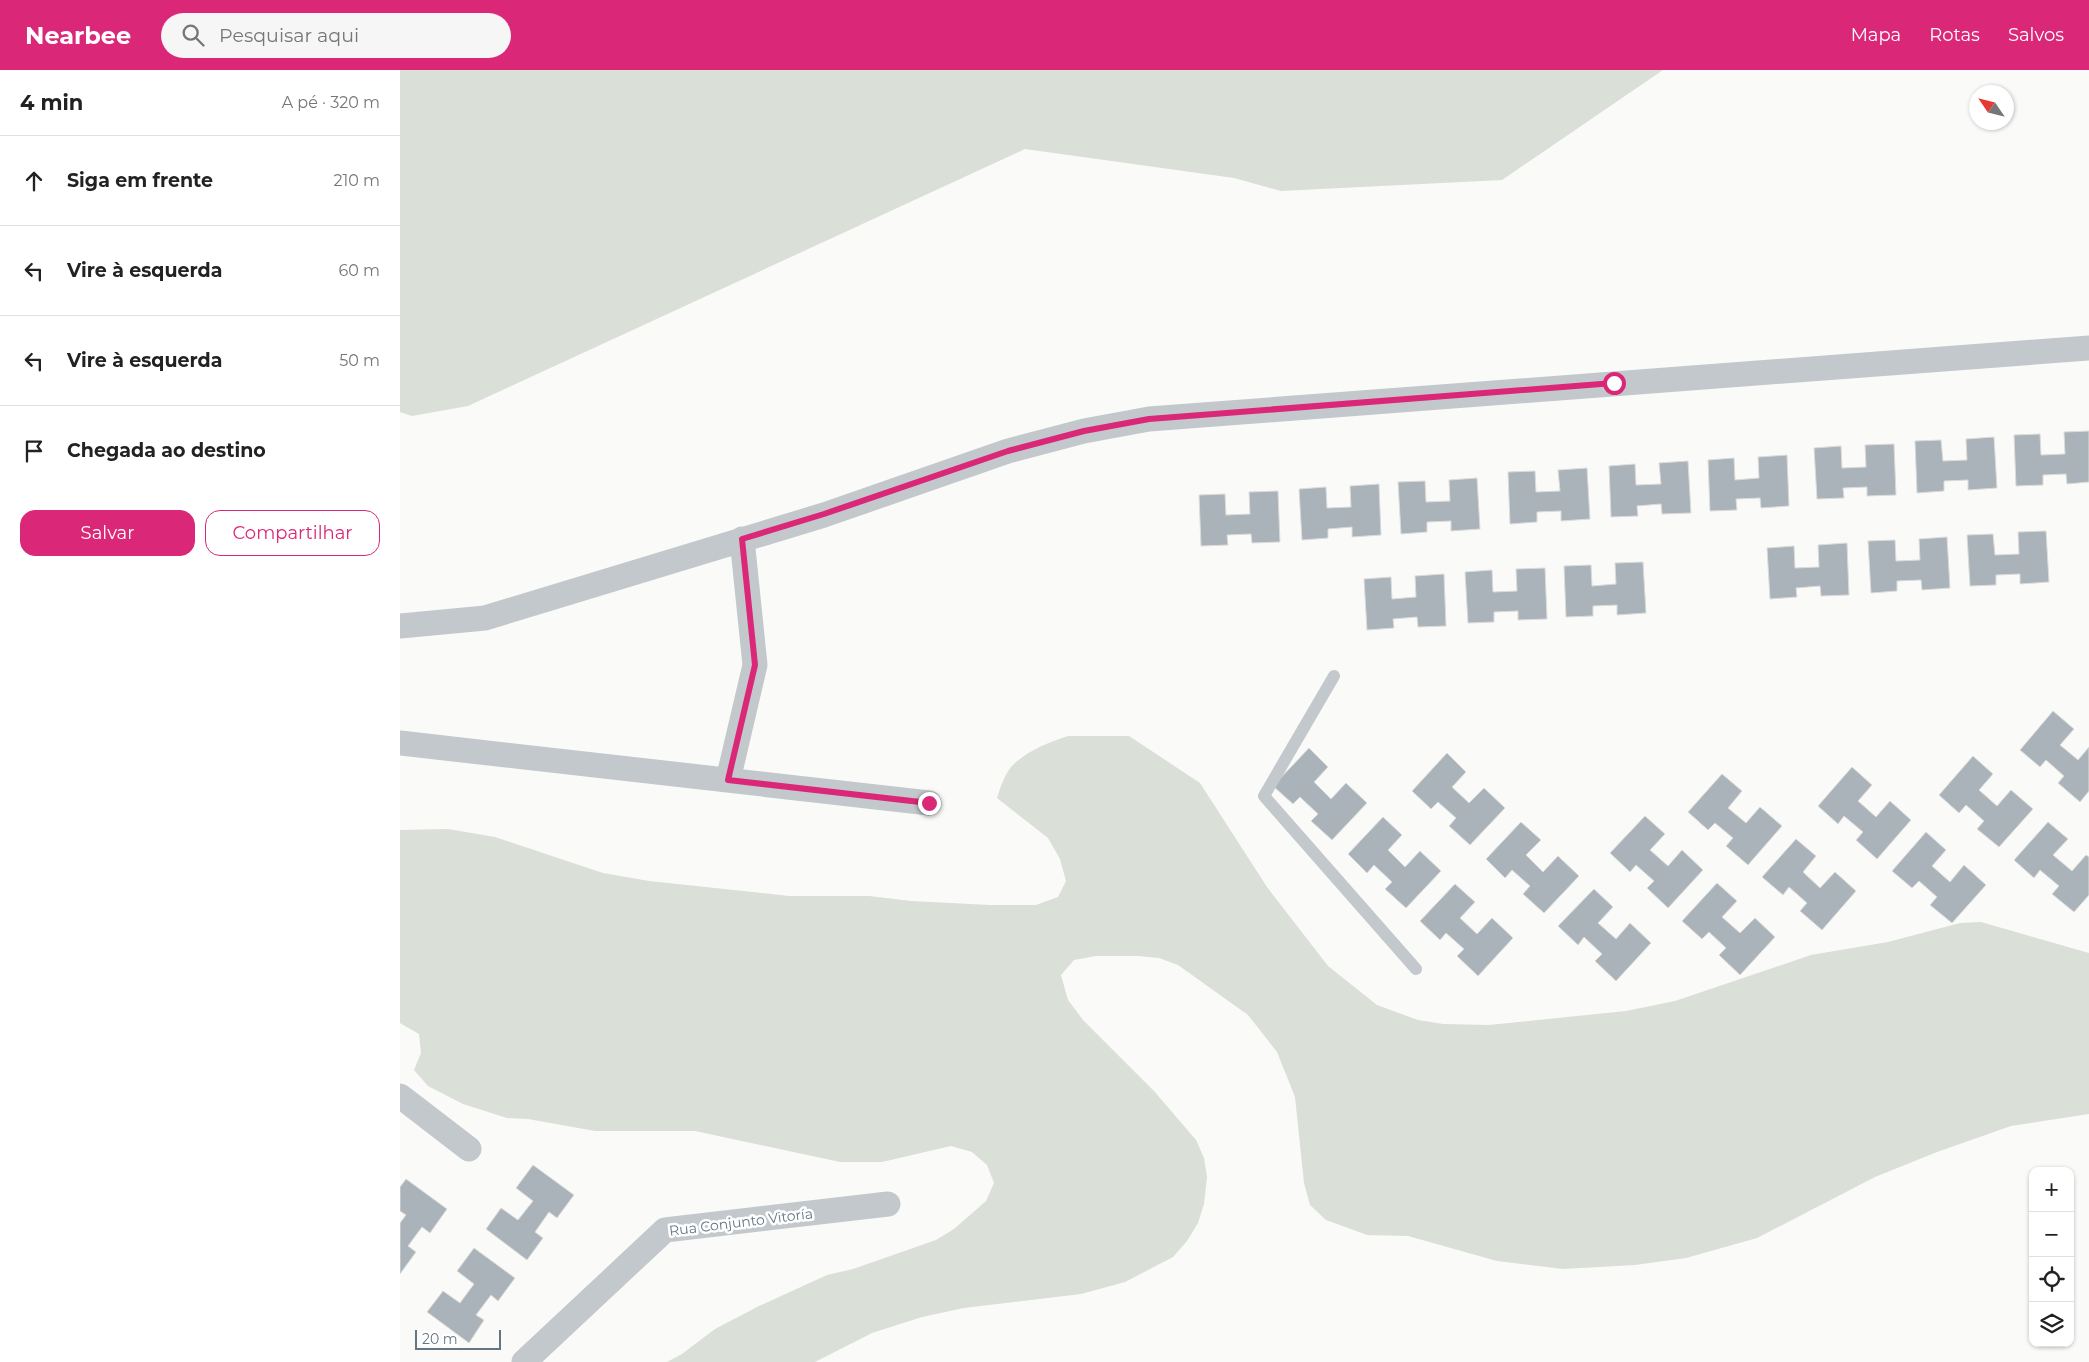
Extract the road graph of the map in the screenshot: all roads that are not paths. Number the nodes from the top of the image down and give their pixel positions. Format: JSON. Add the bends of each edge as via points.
{"nodes":[{"id":1,"x":2089,"y":348,"type":"edge"},
{"id":2,"x":742,"y":539,"type":"junction"},
{"id":3,"x":400,"y":626,"type":"edge"},
{"id":4,"x":1334,"y":676,"type":"dead end"},
{"id":5,"x":400,"y":743,"type":"edge"},
{"id":6,"x":728,"y":780,"type":"junction"},
{"id":7,"x":929,"y":803,"type":"dead end"},
{"id":8,"x":1416,"y":969,"type":"dead end"},
{"id":9,"x":400,"y":1096,"type":"edge"},
{"id":10,"x":469,"y":1149,"type":"dead end"},
{"id":11,"x":888,"y":1204,"type":"dead end"},
{"id":12,"x":524,"y":1362,"type":"edge"}],
"edges":[{"from":1,"to":2,"type":"street","via":[[1149,419],[1084,431],[1008,451]]},
{"from":2,"to":3,"type":"street","via":[[485,618]]},
{"from":2,"to":6,"type":"street","via":[[755,665]]},
{"from":4,"to":8,"type":"lane","via":[[1264,796]]},
{"from":5,"to":6,"type":"street"},
{"from":6,"to":7,"type":"street"},
{"from":9,"to":10,"type":"street"},
{"from":11,"to":12,"type":"street","name":"Rua Conjunto Vitoría","via":[[665,1230]]}]}
